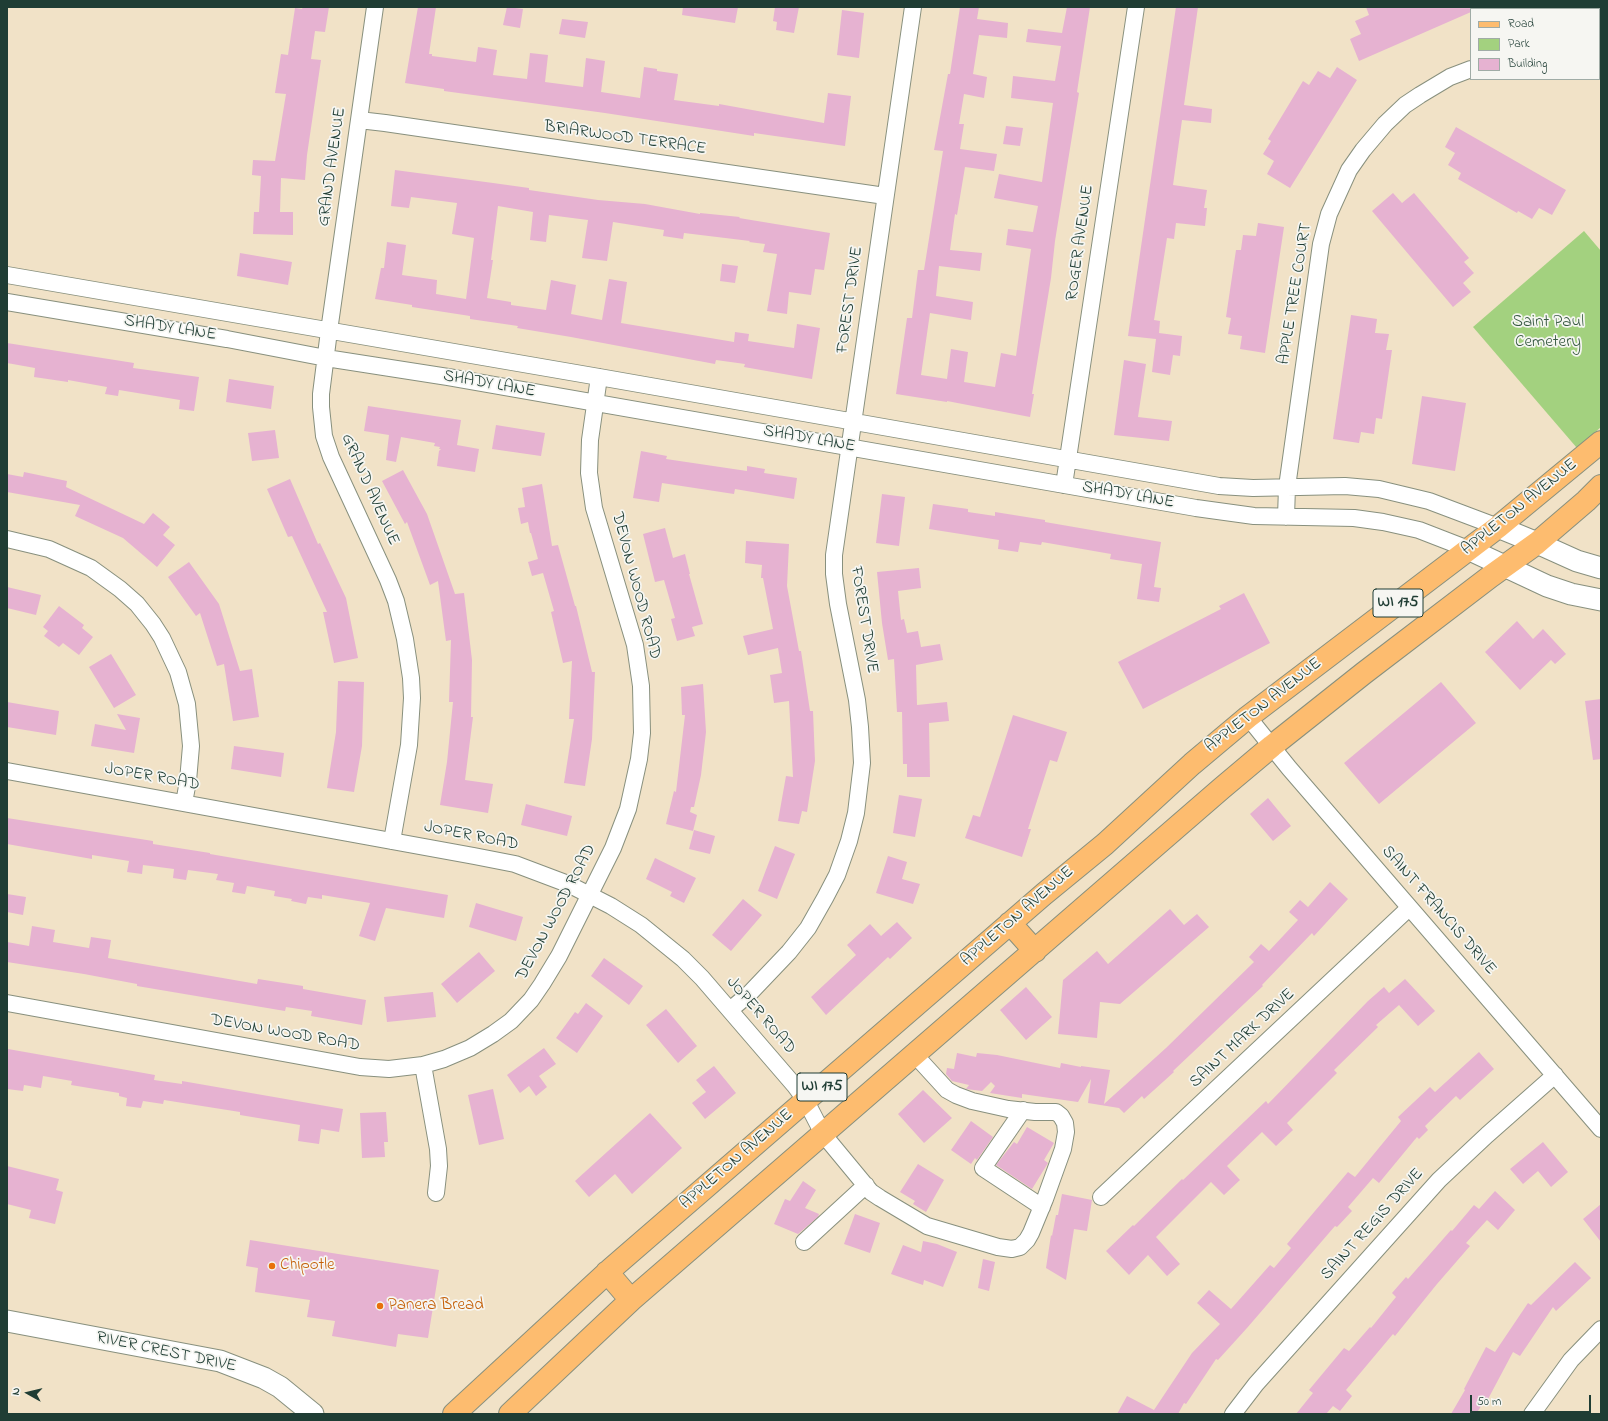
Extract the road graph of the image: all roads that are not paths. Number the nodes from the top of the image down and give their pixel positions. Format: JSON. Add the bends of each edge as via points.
{"nodes":[{"id":1,"x":375,"y":7,"type":"edge"},
{"id":2,"x":913,"y":7,"type":"edge"},
{"id":3,"x":1136,"y":7,"type":"edge"},
{"id":4,"x":1470,"y":69,"type":"edge"},
{"id":5,"x":359,"y":120,"type":"junction"},
{"id":6,"x":885,"y":196,"type":"junction"},
{"id":7,"x":7,"y":275,"type":"edge"},
{"id":8,"x":7,"y":302,"type":"edge"},
{"id":9,"x":329,"y":331,"type":"junction"},
{"id":10,"x":326,"y":358,"type":"junction"},
{"id":11,"x":599,"y":377,"type":"junction"},
{"id":12,"x":594,"y":403,"type":"junction"},
{"id":13,"x":852,"y":421,"type":"junction"},
{"id":14,"x":1601,"y":442,"type":"edge"},
{"id":15,"x":849,"y":447,"type":"junction"},
{"id":16,"x":1069,"y":459,"type":"junction"},
{"id":17,"x":1064,"y":485,"type":"junction"},
{"id":18,"x":1601,"y":486,"type":"edge"},
{"id":19,"x":1287,"y":487,"type":"junction"},
{"id":20,"x":1286,"y":517,"type":"junction"},
{"id":21,"x":1498,"y":527,"type":"junction"},
{"id":22,"x":7,"y":539,"type":"edge"},
{"id":23,"x":1537,"y":543,"type":"junction"},
{"id":24,"x":1468,"y":549,"type":"junction"},
{"id":25,"x":1504,"y":566,"type":"junction"},
{"id":26,"x":1601,"y":568,"type":"edge"},
{"id":27,"x":1601,"y":600,"type":"edge"},
{"id":28,"x":1248,"y":717,"type":"junction"},
{"id":29,"x":1272,"y":746,"type":"junction"},
{"id":30,"x":7,"y":771,"type":"edge"},
{"id":31,"x":184,"y":803,"type":"junction"},
{"id":32,"x":392,"y":841,"type":"junction"},
{"id":33,"x":590,"y":895,"type":"junction"},
{"id":34,"x":1409,"y":908,"type":"junction"},
{"id":35,"x":1010,"y":923,"type":"junction"},
{"id":36,"x":1035,"y":951,"type":"junction"},
{"id":37,"x":7,"y":1003,"type":"edge"},
{"id":38,"x":730,"y":1010,"type":"junction"},
{"id":39,"x":916,"y":1055,"type":"junction"},
{"id":40,"x":423,"y":1065,"type":"junction"},
{"id":41,"x":1554,"y":1075,"type":"junction"},
{"id":42,"x":806,"y":1101,"type":"junction"},
{"id":43,"x":1023,"y":1110,"type":"junction"},
{"id":44,"x":1601,"y":1129,"type":"edge"},
{"id":45,"x":823,"y":1134,"type":"junction"},
{"id":46,"x":866,"y":1184,"type":"junction"},
{"id":47,"x":436,"y":1193,"type":"dead end"},
{"id":48,"x":1101,"y":1197,"type":"dead end"},
{"id":49,"x":1042,"y":1207,"type":"junction"},
{"id":50,"x":804,"y":1242,"type":"dead end"},
{"id":51,"x":607,"y":1272,"type":"junction"},
{"id":52,"x":631,"y":1300,"type":"junction"},
{"id":53,"x":7,"y":1321,"type":"edge"},
{"id":54,"x":1601,"y":1329,"type":"edge"},
{"id":55,"x":313,"y":1414,"type":"edge"},
{"id":56,"x":454,"y":1414,"type":"edge"},
{"id":57,"x":510,"y":1414,"type":"edge"},
{"id":58,"x":1233,"y":1414,"type":"edge"},
{"id":59,"x":1532,"y":1414,"type":"edge"}],
"edges":[{"from":1,"to":5,"type":"street","name":"GRAND AVENUE"},
{"from":2,"to":6,"type":"street","name":"FOREST DRIVE"},
{"from":3,"to":16,"type":"street","name":"ROGER AVENUE"},
{"from":4,"to":19,"type":"street","name":"APPLE TREE COURT","via":[[1450,77],[1405,105],[1376,133],[1349,170],[1328,214],[1321,244]]},
{"from":5,"to":6,"type":"street","name":"BRIARWOOD TERRACE"},
{"from":5,"to":9,"type":"street","name":"GRAND AVENUE"},
{"from":6,"to":13,"type":"street","name":"FOREST DRIVE"},
{"from":7,"to":9,"type":"street","name":"SHADY LANE"},
{"from":8,"to":10,"type":"street","name":"SHADY LANE"},
{"from":9,"to":10,"type":"street","name":"GRAND AVENUE"},
{"from":9,"to":11,"type":"street","name":"SHADY LANE"},
{"from":10,"to":12,"type":"street","name":"SHADY LANE"},
{"from":10,"to":32,"type":"street","name":"GRAND AVENUE","via":[[321,401],[324,436],[396,601],[411,678],[409,745]]},
{"from":11,"to":12,"type":"street","name":"DEVON WOOD ROAD"},
{"from":11,"to":13,"type":"street","name":"SHADY LANE"},
{"from":12,"to":15,"type":"street","name":"SHADY LANE"},
{"from":12,"to":33,"type":"street","name":"DEVON WOOD ROAD","via":[[589,473],[594,508],[635,645],[641,686],[642,733],[628,809],[613,848]]},
{"from":13,"to":15,"type":"street","name":"FOREST DRIVE"},
{"from":13,"to":16,"type":"street","name":"SHADY LANE"},
{"from":14,"to":21,"type":"main road","name":"APPLETON AVENUE","number":"WI 175"},
{"from":15,"to":17,"type":"street","name":"SHADY LANE"},
{"from":15,"to":38,"type":"street","name":"FOREST DRIVE","via":[[834,555],[834,574],[860,727],[862,763],[856,813],[837,875],[808,928],[789,952]]},
{"from":16,"to":17,"type":"street","name":"ROGER AVENUE"},
{"from":16,"to":19,"type":"street","name":"SHADY LANE","via":[[1218,486]]},
{"from":17,"to":20,"type":"street","name":"SHADY LANE","via":[[1196,508],[1254,516]]},
{"from":18,"to":23,"type":"main road","name":"APPLETON AVENUE","number":"WI 175"},
{"from":19,"to":20,"type":"street","name":"APPLE TREE COURT"},
{"from":19,"to":21,"type":"street","name":"SHADY LANE","via":[[1345,486],[1378,489],[1429,501]]},
{"from":20,"to":24,"type":"street","name":"SHADY LANE","via":[[1354,518],[1383,522],[1419,530]]},
{"from":21,"to":23,"type":"street","name":"SHADY LANE"},
{"from":21,"to":24,"type":"main road","name":"APPLETON AVENUE","number":"WI 175"},
{"from":22,"to":31,"type":"street","via":[[49,549],[91,568],[120,589],[153,624],[178,672],[187,704],[191,746]]},
{"from":23,"to":25,"type":"main road","name":"APPLETON AVENUE","number":"WI 175"},
{"from":23,"to":26,"type":"street","name":"SHADY LANE","via":[[1577,561]]},
{"from":24,"to":25,"type":"street","name":"SHADY LANE"},
{"from":24,"to":28,"type":"main road","name":"APPLETON AVENUE","number":"WI 175"},
{"from":25,"to":27,"type":"street","name":"SHADY LANE","via":[[1547,586]]},
{"from":25,"to":29,"type":"main road","name":"APPLETON AVENUE","number":"WI 175"},
{"from":28,"to":29,"type":"street","name":"SAINT FRANCIS DRIVE"},
{"from":28,"to":35,"type":"main road","name":"APPLETON AVENUE","number":"WI 175","via":[[1158,794],[1105,844]]},
{"from":29,"to":34,"type":"street","name":"SAINT FRANCIS DRIVE"},
{"from":29,"to":36,"type":"main road","name":"APPLETON AVENUE","number":"WI 175"},
{"from":30,"to":31,"type":"street","name":"JOPER ROAD"},
{"from":31,"to":32,"type":"street","name":"JOPER ROAD"},
{"from":32,"to":33,"type":"street","name":"JOPER ROAD","via":[[515,864]]},
{"from":33,"to":38,"type":"street","name":"JOPER ROAD","via":[[635,921],[663,942],[702,978]]},
{"from":33,"to":40,"type":"street","name":"DEVON WOOD ROAD","via":[[556,962],[526,1005],[511,1021],[470,1048]]},
{"from":34,"to":41,"type":"street","name":"SAINT FRANCIS DRIVE"},
{"from":34,"to":48,"type":"street","name":"SAINT MARK DRIVE"},
{"from":35,"to":36,"type":"main road"},
{"from":35,"to":42,"type":"main road","name":"APPLETON AVENUE","number":"WI 175"},
{"from":36,"to":39,"type":"main road","name":"APPLETON AVENUE","number":"WI 175"},
{"from":37,"to":40,"type":"street","name":"DEVON WOOD ROAD","via":[[360,1067],[389,1069]]},
{"from":38,"to":42,"type":"street","name":"JOPER ROAD"},
{"from":39,"to":43,"type":"street","via":[[947,1090],[956,1095]]},
{"from":39,"to":45,"type":"main road","name":"APPLETON AVENUE","number":"WI 175"},
{"from":40,"to":47,"type":"street","via":[[438,1149]]},
{"from":41,"to":44,"type":"street","name":"SAINT FRANCIS DRIVE"},
{"from":41,"to":58,"type":"street","name":"SAINT REGIS DRIVE","via":[[1439,1180],[1256,1384]]},
{"from":42,"to":45,"type":"street","name":"JOPER ROAD"},
{"from":42,"to":51,"type":"main road","name":"APPLETON AVENUE","number":"WI 175"},
{"from":43,"to":49,"type":"street","via":[[1056,1112],[1065,1123],[1063,1149]]},
{"from":43,"to":49,"type":"street","via":[[983,1168]]},
{"from":45,"to":46,"type":"street","name":"JOPER ROAD"},
{"from":45,"to":52,"type":"main road","name":"APPLETON AVENUE","number":"WI 175"},
{"from":46,"to":49,"type":"street","name":"JOPER ROAD","via":[[871,1192],[927,1226],[998,1248],[1020,1247],[1031,1233]]},
{"from":46,"to":50,"type":"street"},
{"from":51,"to":52,"type":"main road"},
{"from":51,"to":56,"type":"main road","name":"APPLETON AVENUE","number":"WI 175"},
{"from":52,"to":57,"type":"main road","name":"APPLETON AVENUE","number":"WI 175"},
{"from":53,"to":55,"type":"street","name":"RIVER CREST DRIVE","via":[[220,1361],[280,1387]]},
{"from":54,"to":59,"type":"street","via":[[1571,1360]]}]}
